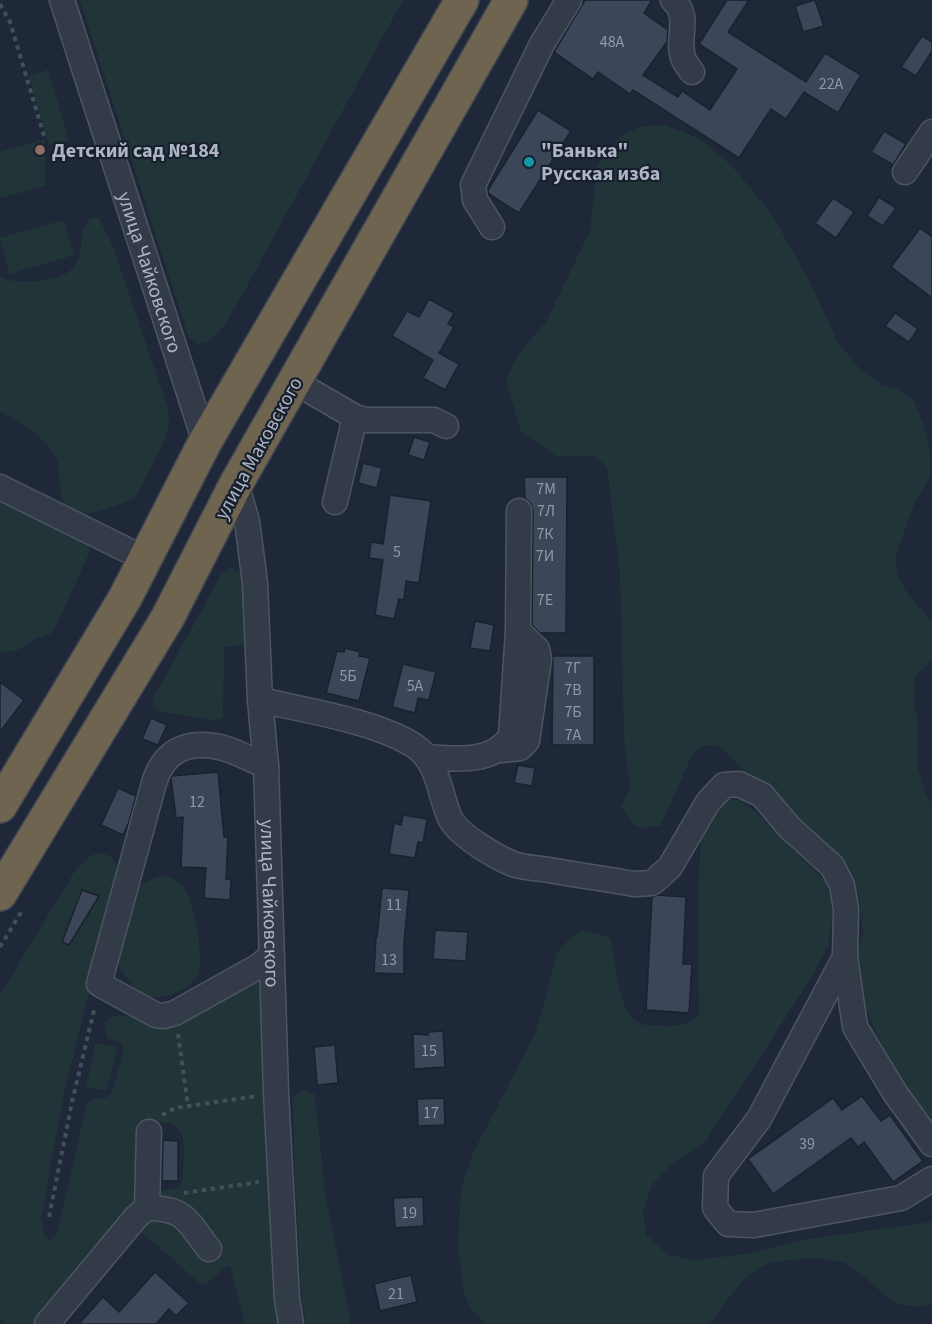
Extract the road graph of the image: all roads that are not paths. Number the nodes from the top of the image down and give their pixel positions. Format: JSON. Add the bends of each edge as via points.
{"nodes":[{"id":1,"x":63,"y":0,"type":"edge"},
{"id":2,"x":462,"y":0,"type":"edge"},
{"id":3,"x":511,"y":0,"type":"edge"},
{"id":4,"x":569,"y":0,"type":"edge"},
{"id":5,"x":673,"y":0,"type":"edge"},
{"id":6,"x":692,"y":72,"type":"dead end"},
{"id":7,"x":932,"y":132,"type":"edge"},
{"id":8,"x":905,"y":172,"type":"dead end"},
{"id":9,"x":492,"y":227,"type":"dead end"},
{"id":10,"x":295,"y":382,"type":"junction"},
{"id":11,"x":356,"y":417,"type":"junction"},
{"id":12,"x":446,"y":426,"type":"dead end"},
{"id":13,"x":205,"y":442,"type":"junction"},
{"id":14,"x":236,"y":484,"type":"junction"},
{"id":15,"x":0,"y":487,"type":"edge"},
{"id":16,"x":334,"y":502,"type":"dead end"},
{"id":17,"x":519,"y":511,"type":"dead end"},
{"id":18,"x":145,"y":559,"type":"junction"},
{"id":19,"x":260,"y":700,"type":"junction"},
{"id":20,"x":427,"y":757,"type":"junction"},
{"id":21,"x":266,"y":765,"type":"junction"},
{"id":22,"x":0,"y":806,"type":"edge"},
{"id":23,"x":0,"y":894,"type":"edge"},
{"id":24,"x":273,"y":955,"type":"junction"},
{"id":25,"x":845,"y":957,"type":"junction"},
{"id":26,"x":149,"y":1132,"type":"road end"},
{"id":27,"x":932,"y":1144,"type":"edge"},
{"id":28,"x":932,"y":1179,"type":"edge"},
{"id":29,"x":147,"y":1208,"type":"junction"},
{"id":30,"x":209,"y":1250,"type":"dead end"},
{"id":31,"x":47,"y":1324,"type":"edge"},
{"id":32,"x":291,"y":1324,"type":"edge"}],
"edges":[{"from":1,"to":13,"type":"street","name":"улица Чайковского"},
{"from":2,"to":13,"type":"highway"},
{"from":3,"to":10,"type":"highway","name":"улица Маковского"},
{"from":4,"to":9,"type":"street","via":[[542,44],[473,185],[475,200]]},
{"from":5,"to":6,"type":"street","via":[[684,20],[683,56]]},
{"from":7,"to":8,"type":"street"},
{"from":10,"to":11,"type":"street"},
{"from":10,"to":14,"type":"highway","name":"улица Маковского"},
{"from":11,"to":12,"type":"street","via":[[376,421],[434,420]]},
{"from":11,"to":16,"type":"street"},
{"from":13,"to":18,"type":"highway"},
{"from":14,"to":19,"type":"street","name":"улица Чайковского","via":[[248,521],[255,583]]},
{"from":14,"to":23,"type":"highway","name":"улица Маковского","via":[[168,617]]},
{"from":15,"to":18,"type":"street"},
{"from":17,"to":20,"type":"street","via":[[518,632],[511,736],[497,750],[468,759]]},
{"from":18,"to":22,"type":"highway"},
{"from":19,"to":20,"type":"street","via":[[362,724],[401,739]]},
{"from":19,"to":21,"type":"street","name":"улица Чайковского"},
{"from":20,"to":25,"type":"street","via":[[449,816],[469,839],[514,865],[634,884],[652,883],[670,867],[708,802],[724,785],[739,784],[762,795],[789,827],[832,866],[842,885]]},
{"from":21,"to":24,"type":"street","name":"улица Чайковского"},
{"from":21,"to":24,"type":"street","via":[[215,746],[190,745],[162,762],[99,984],[156,1015],[175,1013]]},
{"from":24,"to":32,"type":"street","name":"улица Чайковского","via":[[276,1093]]},
{"from":25,"to":27,"type":"street","via":[[855,1027]]},
{"from":25,"to":28,"type":"street","via":[[759,1119],[716,1176],[715,1208],[728,1224],[754,1225],[901,1198]]},
{"from":26,"to":29,"type":"street"},
{"from":29,"to":30,"type":"street","via":[[166,1208],[184,1217]]},
{"from":29,"to":31,"type":"street"}]}
